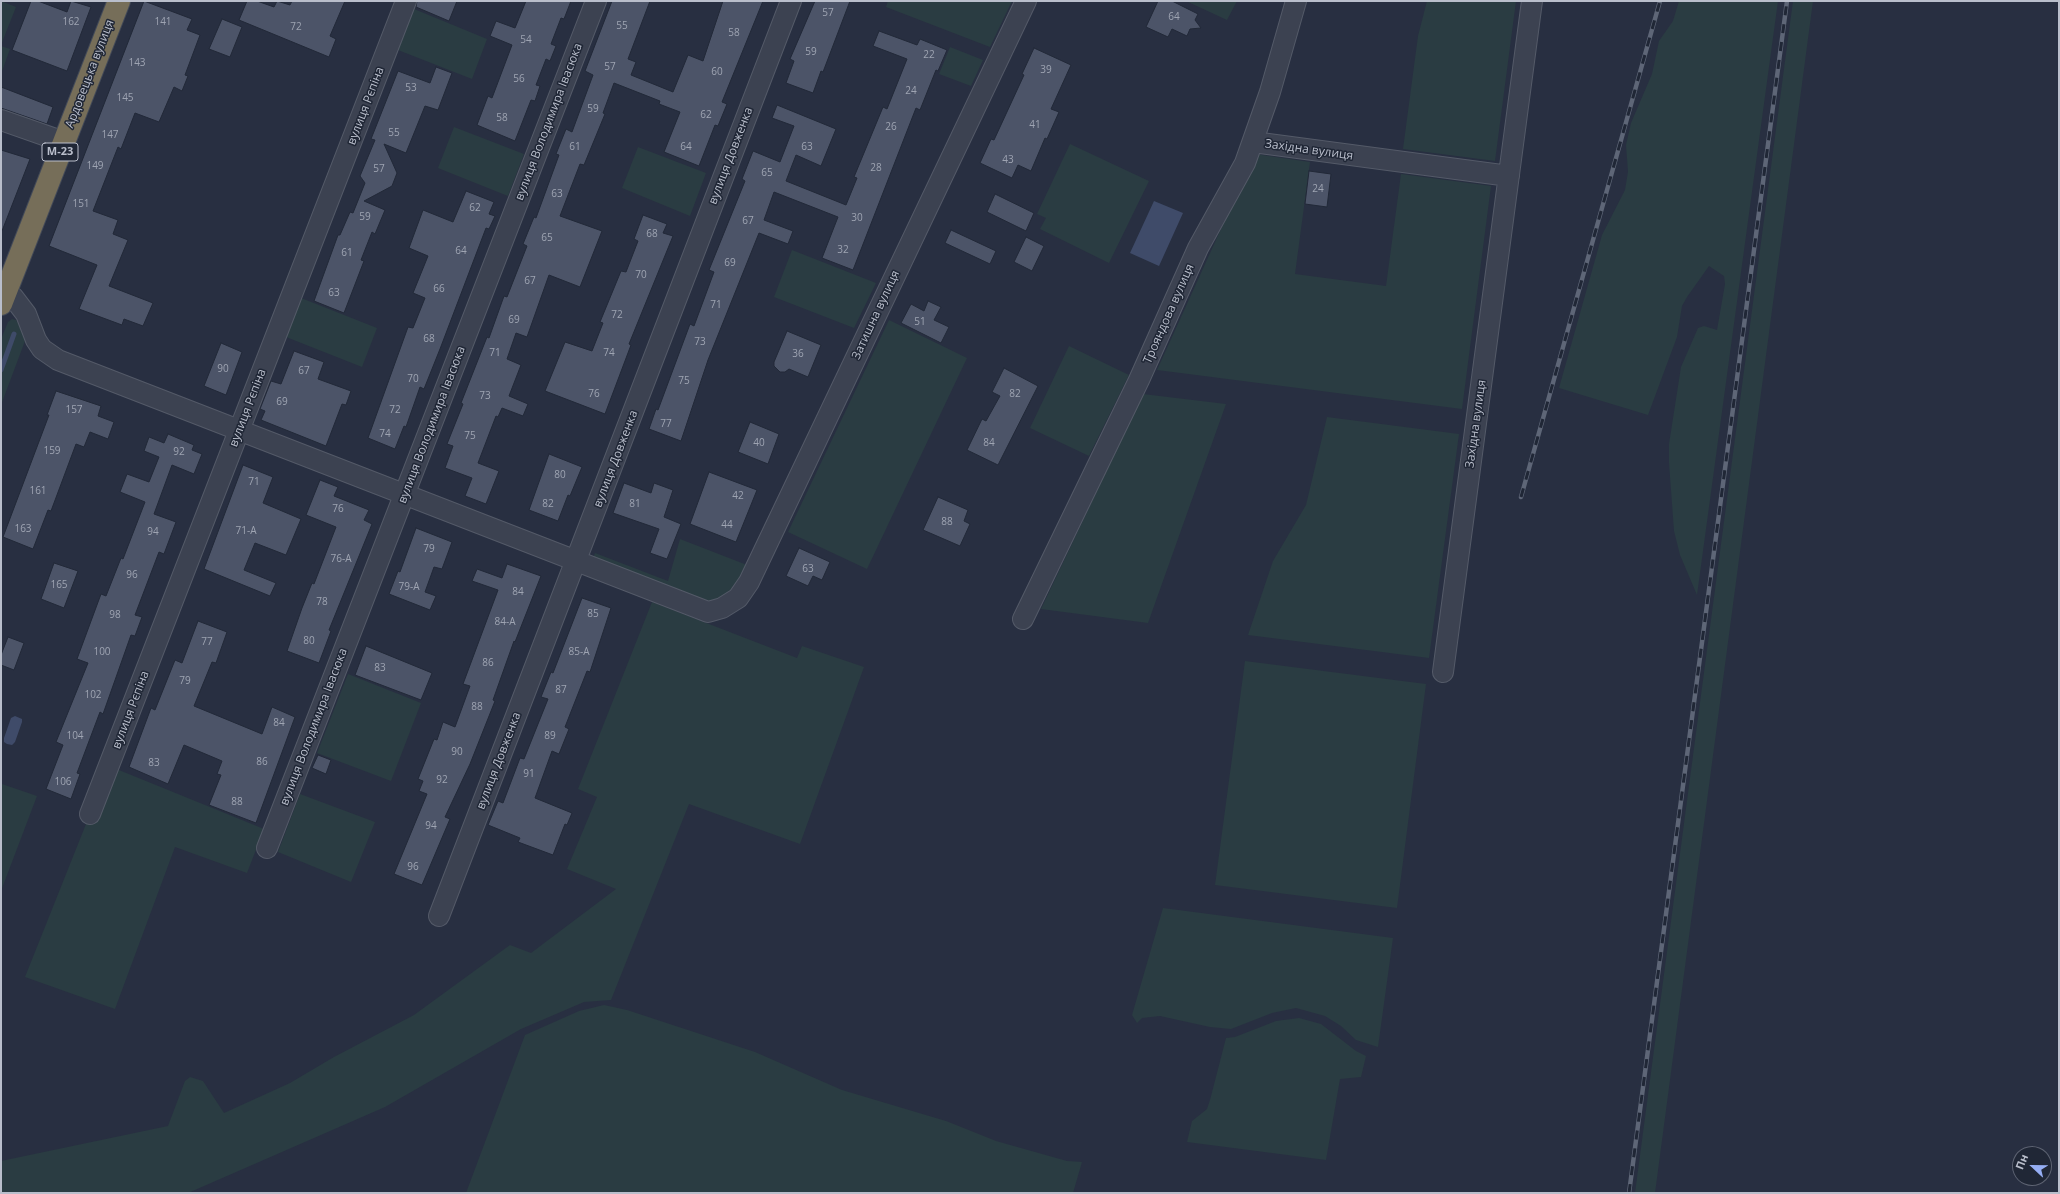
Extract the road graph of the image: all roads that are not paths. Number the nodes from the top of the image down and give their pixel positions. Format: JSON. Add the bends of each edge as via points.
{"nodes":[{"id":1,"x":119,"y":1,"type":"edge"},
{"id":2,"x":406,"y":1,"type":"edge"},
{"id":3,"x":596,"y":1,"type":"edge"},
{"id":4,"x":791,"y":1,"type":"edge"},
{"id":5,"x":1026,"y":1,"type":"edge"},
{"id":6,"x":1296,"y":1,"type":"edge"},
{"id":7,"x":1532,"y":1,"type":"edge"},
{"id":8,"x":1,"y":120,"type":"edge"},
{"id":9,"x":64,"y":142,"type":"junction"},
{"id":10,"x":1253,"y":142,"type":"junction"},
{"id":11,"x":1509,"y":176,"type":"junction"},
{"id":12,"x":3,"y":298,"type":"edge"},
{"id":13,"x":240,"y":430,"type":"junction"},
{"id":14,"x":405,"y":494,"type":"junction"},
{"id":15,"x":576,"y":561,"type":"junction"},
{"id":16,"x":1023,"y":619,"type":"dead end"},
{"id":17,"x":1443,"y":672,"type":"dead end"},
{"id":18,"x":90,"y":814,"type":"dead end"},
{"id":19,"x":267,"y":848,"type":"dead end"},
{"id":20,"x":438,"y":916,"type":"dead end"}],
"edges":[{"from":1,"to":9,"type":"highway","name":"Ардовецька вулиця","number":"М-23"},
{"from":2,"to":13,"type":"street","name":"вулиця Рєпіна"},
{"from":3,"to":14,"type":"street","name":"вулиця Володимира Івасюка"},
{"from":4,"to":15,"type":"street","name":"вулиця Довженка"},
{"from":5,"to":15,"type":"street","name":"Затишна вулиця","via":[[749,582],[738,598],[730,604],[708,612]]},
{"from":6,"to":10,"type":"street","name":"Трояндова вулиця","via":[[1278,68]]},
{"from":7,"to":11,"type":"street","name":"Західна вулиця"},
{"from":8,"to":9,"type":"street"},
{"from":9,"to":12,"type":"highway","name":"Ардовецька вулиця","number":"М-23"},
{"from":10,"to":11,"type":"street","name":"Західна вулиця"},
{"from":10,"to":16,"type":"street","name":"Трояндова вулиця","via":[[1236,180],[1198,248],[1139,380]]},
{"from":11,"to":17,"type":"street","name":"Західна вулиця"},
{"from":12,"to":13,"type":"street","via":[[13,297],[19,303],[36,340],[49,355]]},
{"from":13,"to":14,"type":"street"},
{"from":13,"to":18,"type":"street","name":"вулиця Рєпіна"},
{"from":14,"to":15,"type":"street"},
{"from":14,"to":19,"type":"street","name":"вулиця Володимира Івасюка"},
{"from":15,"to":20,"type":"street","name":"вулиця Довженка"}]}
